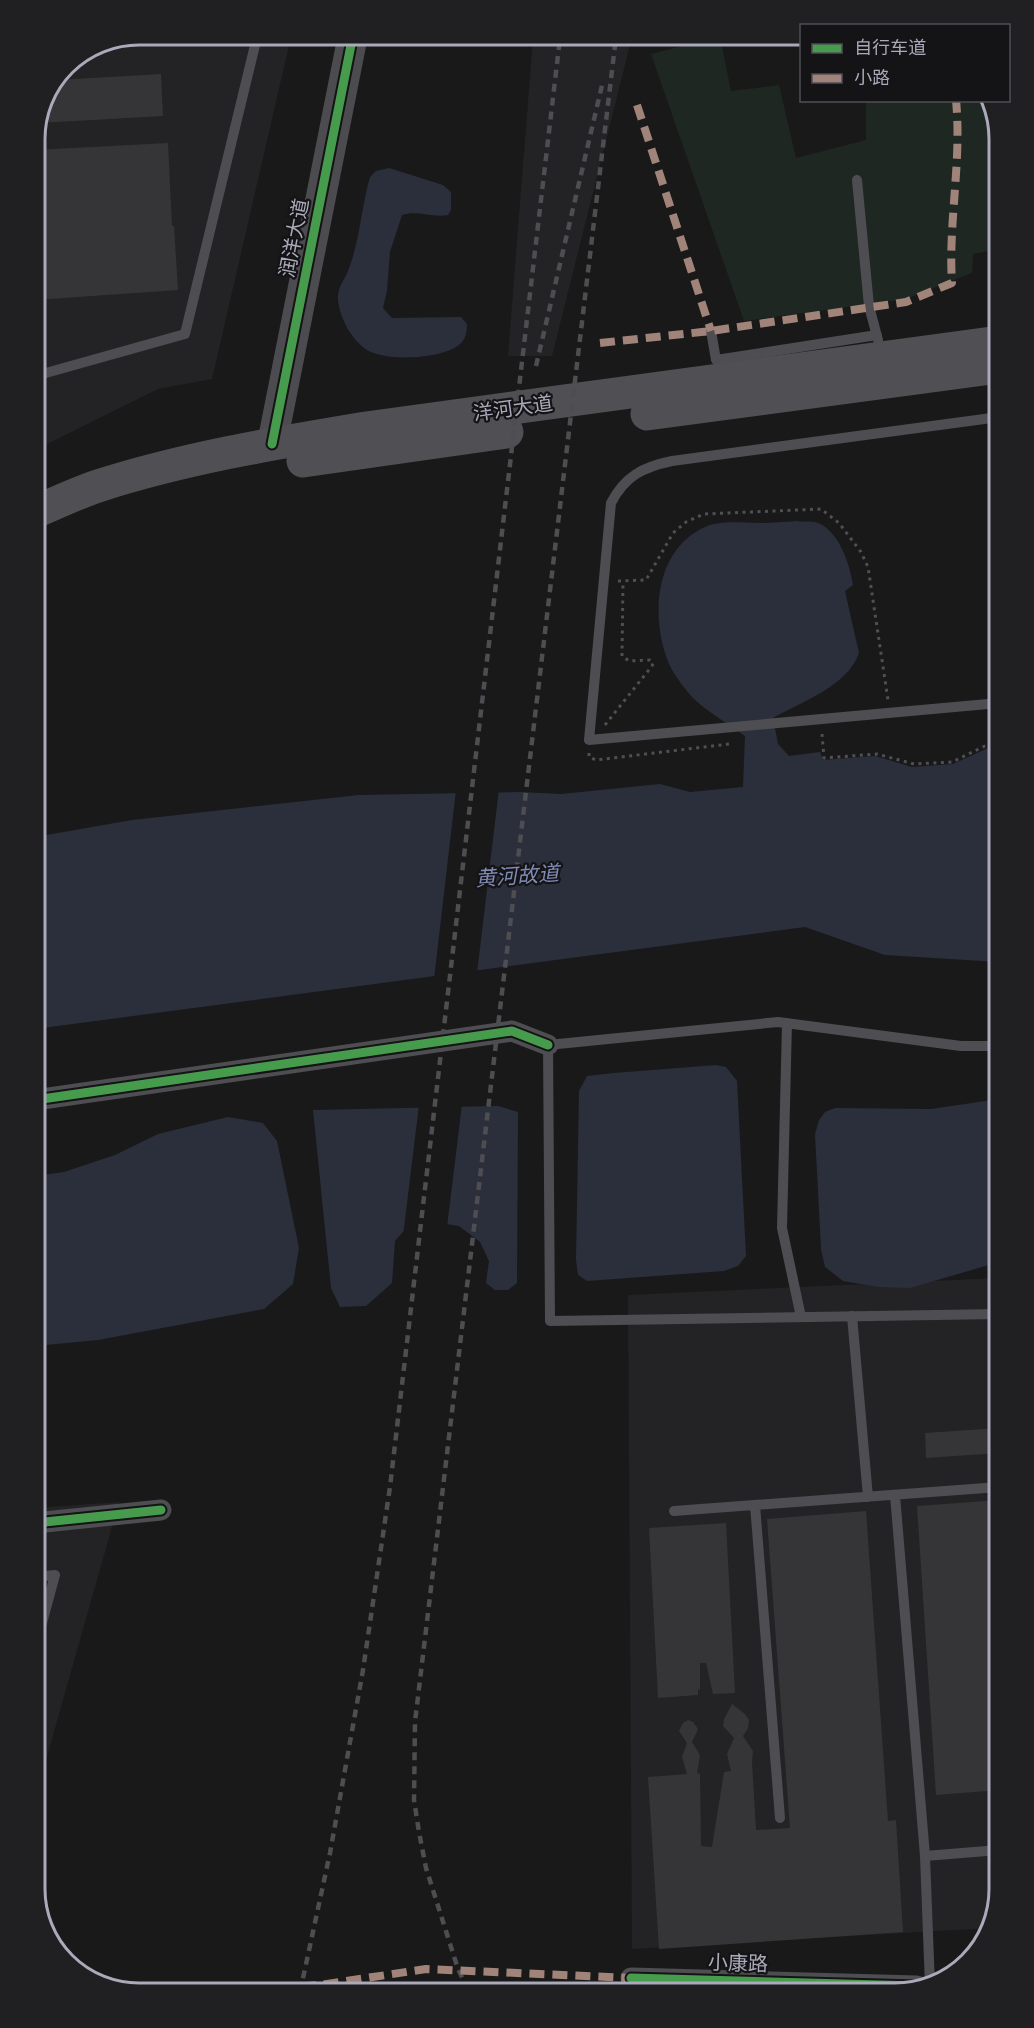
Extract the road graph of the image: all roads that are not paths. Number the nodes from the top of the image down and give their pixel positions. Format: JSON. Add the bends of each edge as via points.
{"nodes":[{"id":1,"x":254,"y":45,"type":"edge"},
{"id":2,"x":351,"y":45,"type":"edge"},
{"id":3,"x":857,"y":180,"type":"dead end"},
{"id":4,"x":711,"y":332,"type":"dead end"},
{"id":5,"x":989,"y":342,"type":"edge"},
{"id":6,"x":880,"y":347,"type":"junction"},
{"id":7,"x":989,"y":368,"type":"edge"},
{"id":8,"x":45,"y":373,"type":"edge"},
{"id":9,"x":989,"y":418,"type":"edge"},
{"id":10,"x":272,"y":444,"type":"junction"},
{"id":11,"x":45,"y":508,"type":"edge"},
{"id":12,"x":45,"y":528,"type":"edge"},
{"id":13,"x":989,"y":704,"type":"edge"},
{"id":14,"x":787,"y":1023,"type":"junction"},
{"id":15,"x":548,"y":1045,"type":"junction"},
{"id":16,"x":989,"y":1046,"type":"edge"},
{"id":17,"x":45,"y":1100,"type":"edge"},
{"id":18,"x":989,"y":1314,"type":"edge"},
{"id":19,"x":852,"y":1316,"type":"junction"},
{"id":20,"x":801,"y":1317,"type":"junction"},
{"id":21,"x":989,"y":1488,"type":"edge"},
{"id":22,"x":896,"y":1495,"type":"junction"},
{"id":23,"x":868,"y":1497,"type":"junction"},
{"id":24,"x":755,"y":1505,"type":"junction"},
{"id":25,"x":161,"y":1510,"type":"dead end"},
{"id":26,"x":674,"y":1511,"type":"dead end"},
{"id":27,"x":45,"y":1522,"type":"edge"},
{"id":28,"x":45,"y":1576,"type":"edge"},
{"id":29,"x":45,"y":1610,"type":"edge"},
{"id":30,"x":780,"y":1818,"type":"dead end"},
{"id":31,"x":989,"y":1851,"type":"edge"},
{"id":32,"x":925,"y":1856,"type":"junction"},
{"id":33,"x":930,"y":1976,"type":"edge"},
{"id":34,"x":631,"y":1978,"type":"dead end"},
{"id":35,"x":810,"y":1983,"type":"edge"}],
"edges":[{"from":1,"to":8,"type":"lane","via":[[185,334]]},
{"from":2,"to":10,"type":"street","name":"润洋大道"},
{"from":3,"to":6,"type":"lane","via":[[869,306]]},
{"from":4,"to":6,"type":"lane","via":[[716,360]]},
{"from":5,"to":6,"type":"main road","name":"洋河大道"},
{"from":6,"to":10,"type":"main road","name":"洋河大道"},
{"from":7,"to":12,"type":"main road","name":"洋河大道","via":[[313,459],[142,493]]},
{"from":9,"to":13,"type":"lane","via":[[654,465],[637,473],[619,488],[611,503],[589,740]]},
{"from":10,"to":11,"type":"main road","name":"洋河大道","via":[[168,466],[96,487]]},
{"from":14,"to":15,"type":"lane"},
{"from":14,"to":16,"type":"lane","via":[[961,1046]]},
{"from":14,"to":20,"type":"lane","via":[[782,1228]]},
{"from":15,"to":17,"type":"street","via":[[512,1030]]},
{"from":15,"to":20,"type":"lane","via":[[550,1321]]},
{"from":18,"to":19,"type":"lane"},
{"from":19,"to":20,"type":"lane"},
{"from":19,"to":23,"type":"lane"},
{"from":21,"to":22,"type":"lane"},
{"from":22,"to":23,"type":"lane"},
{"from":22,"to":32,"type":"lane"},
{"from":23,"to":24,"type":"lane"},
{"from":24,"to":26,"type":"lane"},
{"from":24,"to":30,"type":"lane"},
{"from":25,"to":27,"type":"street"},
{"from":28,"to":29,"type":"lane","via":[[55,1575]]},
{"from":31,"to":32,"type":"lane"},
{"from":32,"to":33,"type":"lane"},
{"from":34,"to":35,"type":"street","name":"小康路"}]}
